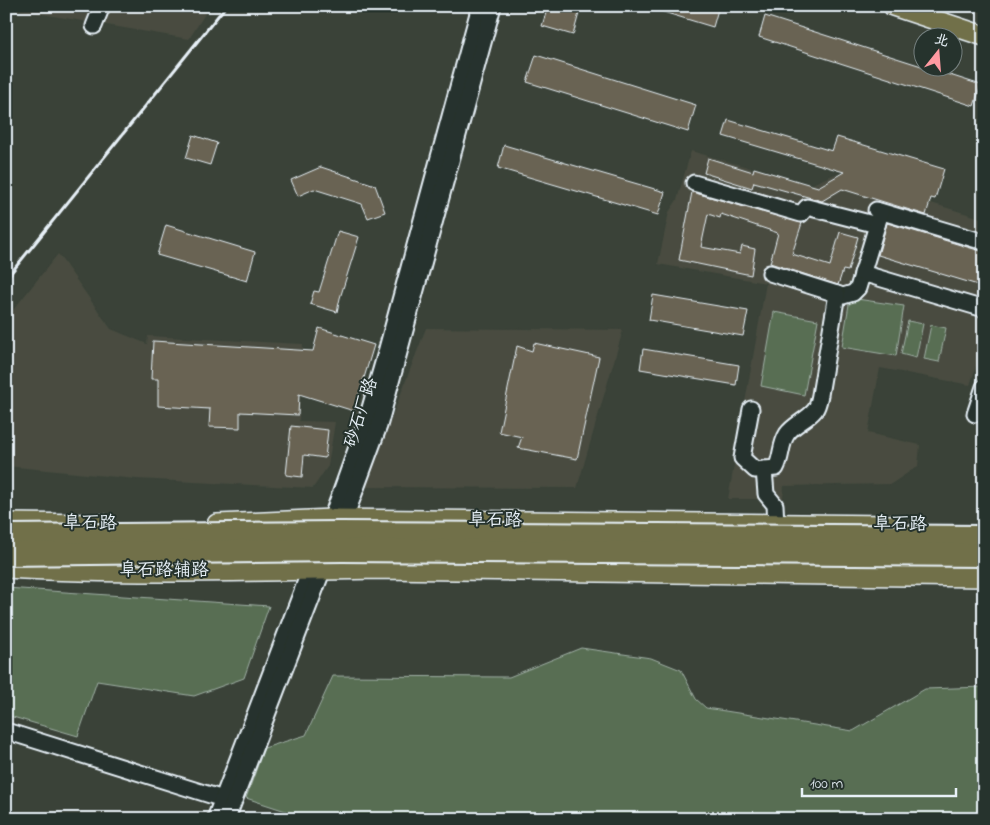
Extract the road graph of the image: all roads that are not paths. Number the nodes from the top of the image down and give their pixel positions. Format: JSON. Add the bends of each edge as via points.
{"nodes":[{"id":1,"x":102,"y":6,"type":"edge"},
{"id":2,"x":480,"y":6,"type":"edge"},
{"id":3,"x":493,"y":6,"type":"edge"},
{"id":4,"x":893,"y":6,"type":"edge"},
{"id":5,"x":932,"y":6,"type":"edge"},
{"id":6,"x":984,"y":23,"type":"edge"},
{"id":7,"x":94,"y":26,"type":"dead end"},
{"id":8,"x":984,"y":36,"type":"edge"},
{"id":9,"x":694,"y":183,"type":"dead end"},
{"id":10,"x":878,"y":216,"type":"junction"},
{"id":11,"x":984,"y":242,"type":"edge"},
{"id":12,"x":770,"y":273,"type":"dead end"},
{"id":13,"x":862,"y":273,"type":"junction"},
{"id":14,"x":837,"y":294,"type":"junction"},
{"id":15,"x":984,"y":294,"type":"edge"},
{"id":16,"x":981,"y":309,"type":"edge"},
{"id":17,"x":984,"y":387,"type":"edge"},
{"id":18,"x":751,"y":409,"type":"dead end"},
{"id":19,"x":975,"y":414,"type":"dead end"},
{"id":20,"x":764,"y":469,"type":"junction"},
{"id":21,"x":339,"y":519,"type":"junction"},
{"id":22,"x":6,"y":524,"type":"edge"},
{"id":23,"x":776,"y":524,"type":"junction"},
{"id":24,"x":984,"y":527,"type":"edge"},
{"id":25,"x":6,"y":536,"type":"edge"},
{"id":26,"x":984,"y":538,"type":"edge"},
{"id":27,"x":6,"y":554,"type":"edge"},
{"id":28,"x":984,"y":555,"type":"edge"},
{"id":29,"x":6,"y":568,"type":"edge"},
{"id":30,"x":315,"y":570,"type":"junction"},
{"id":31,"x":984,"y":577,"type":"edge"},
{"id":32,"x":6,"y":731,"type":"edge"},
{"id":33,"x":222,"y":799,"type":"junction"},
{"id":34,"x":215,"y":819,"type":"edge"},
{"id":35,"x":227,"y":819,"type":"edge"}],
"edges":[{"from":1,"to":7,"type":"street"},
{"from":2,"to":21,"type":"street","name":"砂石厂路"},
{"from":3,"to":21,"type":"street","name":"砂石厂路","via":[[379,426]]},
{"from":4,"to":8,"type":"main road"},
{"from":5,"to":6,"type":"main road"},
{"from":9,"to":10,"type":"street","via":[[801,214],[808,207]]},
{"from":10,"to":11,"type":"street"},
{"from":10,"to":13,"type":"street"},
{"from":12,"to":14,"type":"street"},
{"from":13,"to":14,"type":"street","via":[[858,288],[844,296]]},
{"from":13,"to":16,"type":"street"},
{"from":14,"to":20,"type":"street","via":[[816,408],[789,431],[782,442],[776,468]]},
{"from":15,"to":16,"type":"street"},
{"from":17,"to":19,"type":"street"},
{"from":18,"to":20,"type":"street","via":[[742,458],[755,470]]},
{"from":20,"to":23,"type":"street","via":[[766,494],[776,505]]},
{"from":21,"to":22,"type":"main road","name":"阜石路","via":[[180,525]]},
{"from":21,"to":23,"type":"main road","name":"阜石路"},
{"from":21,"to":30,"type":"street","name":"砂石厂路"},
{"from":23,"to":24,"type":"main road","name":"阜石路"},
{"from":25,"to":26,"type":"highway","name":"阜石路","bridge":true,"via":[[340,533]]},
{"from":27,"to":28,"type":"highway","name":"阜石路","bridge":true,"via":[[342,550]]},
{"from":29,"to":30,"type":"main road","name":"阜石路辅路","via":[[64,572]]},
{"from":30,"to":31,"type":"main road"},
{"from":30,"to":33,"type":"street","name":"砂石厂路"},
{"from":30,"to":35,"type":"street","name":"砂石厂路"},
{"from":32,"to":33,"type":"street"},
{"from":33,"to":34,"type":"street","name":"砂石厂路"}]}
